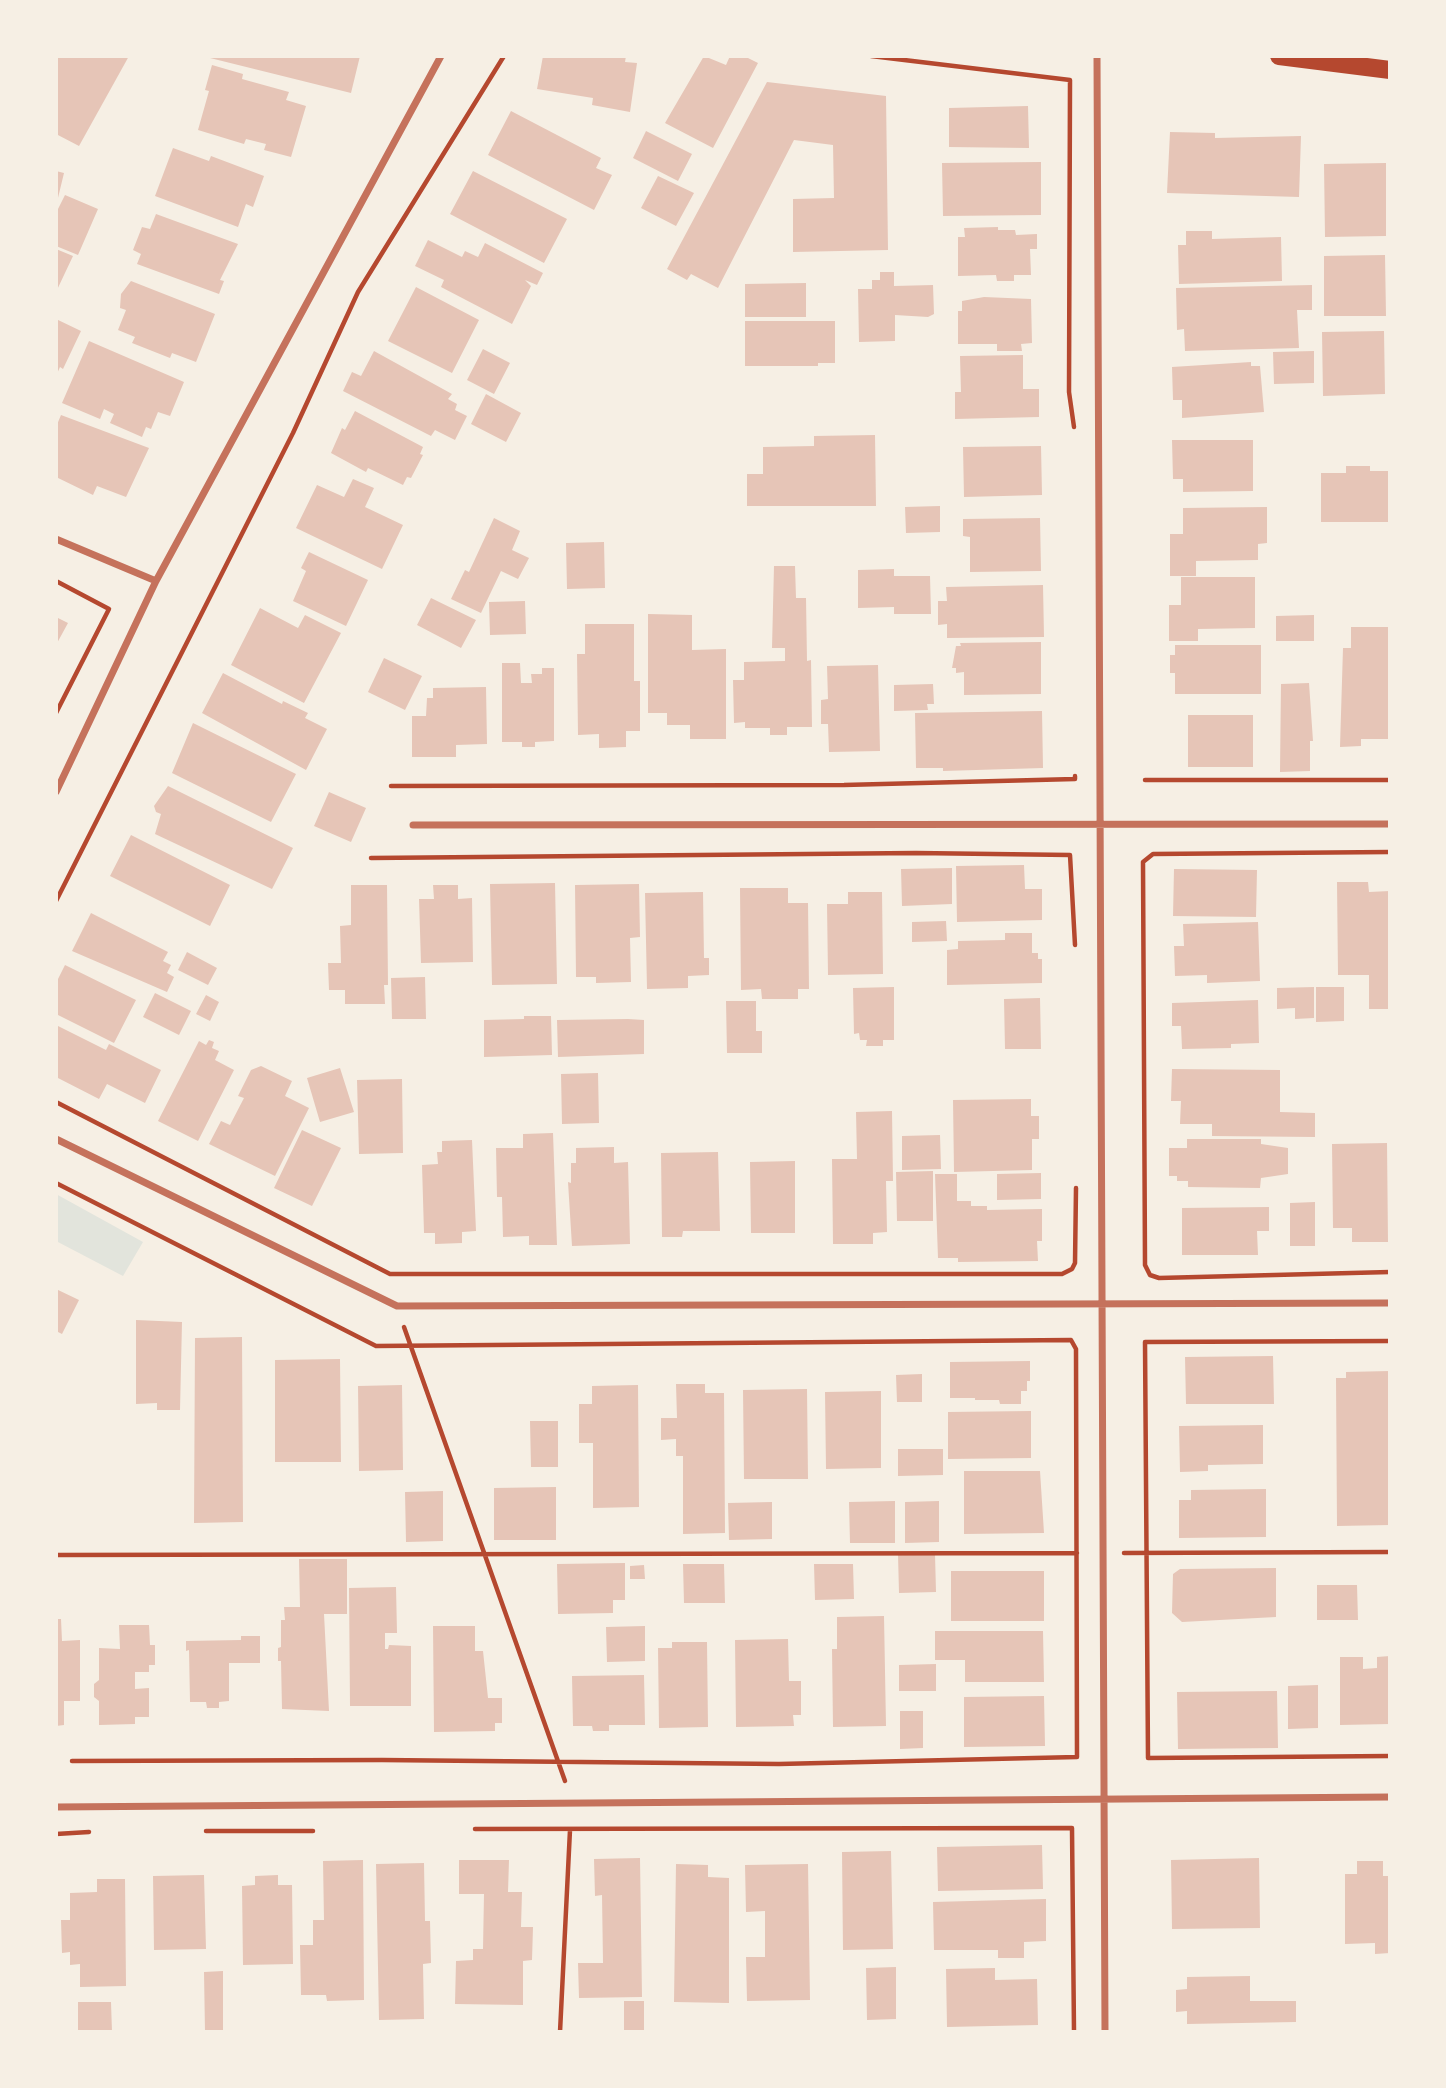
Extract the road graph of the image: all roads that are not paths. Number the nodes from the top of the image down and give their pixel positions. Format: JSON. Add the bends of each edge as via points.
{"nodes":[{"id":1,"x":441,"y":56,"type":"edge"},
{"id":2,"x":1097,"y":56,"type":"edge"},
{"id":3,"x":1279,"y":56,"type":"edge"},
{"id":4,"x":1390,"y":70,"type":"edge"},
{"id":5,"x":56,"y":539,"type":"edge"},
{"id":6,"x":156,"y":582,"type":"junction"},
{"id":7,"x":56,"y":792,"type":"edge"},
{"id":8,"x":1390,"y":824,"type":"edge"},
{"id":9,"x":413,"y":825,"type":"dead end"},
{"id":10,"x":1100,"y":827,"type":"junction"},
{"id":11,"x":56,"y":1139,"type":"edge"},
{"id":12,"x":1390,"y":1303,"type":"edge"},
{"id":13,"x":1101,"y":1304,"type":"junction"},
{"id":14,"x":1390,"y":1797,"type":"edge"},
{"id":15,"x":1104,"y":1799,"type":"junction"},
{"id":16,"x":56,"y":1807,"type":"edge"},
{"id":17,"x":1105,"y":2032,"type":"edge"}],
"edges":[{"from":1,"to":6,"type":"street"},
{"from":2,"to":10,"type":"street"},
{"from":3,"to":4,"type":"main road"},
{"from":5,"to":6,"type":"street"},
{"from":6,"to":7,"type":"street"},
{"from":8,"to":10,"type":"street"},
{"from":9,"to":10,"type":"street"},
{"from":10,"to":13,"type":"street"},
{"from":11,"to":13,"type":"street","via":[[397,1306]]},
{"from":12,"to":13,"type":"street"},
{"from":13,"to":15,"type":"street"},
{"from":14,"to":15,"type":"street"},
{"from":15,"to":16,"type":"street"},
{"from":15,"to":17,"type":"street"}]}
